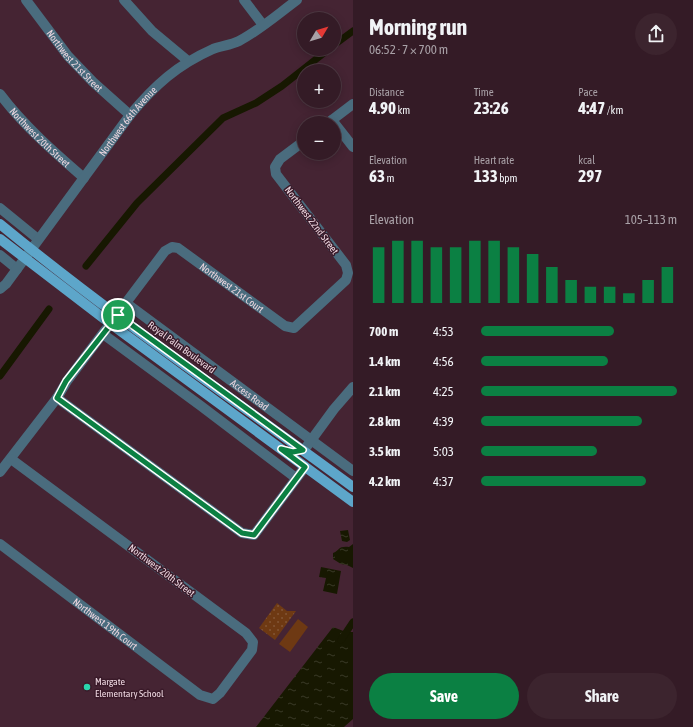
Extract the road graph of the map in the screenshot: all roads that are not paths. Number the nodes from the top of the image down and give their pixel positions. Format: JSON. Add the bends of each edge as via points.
{"nodes":[{"id":1,"x":26,"y":0,"type":"edge"},
{"id":2,"x":124,"y":0,"type":"edge"},
{"id":3,"x":244,"y":0,"type":"edge"},
{"id":4,"x":297,"y":0,"type":"edge"},
{"id":5,"x":263,"y":25,"type":"junction"},
{"id":6,"x":188,"y":61,"type":"junction"},
{"id":7,"x":0,"y":94,"type":"edge"},
{"id":8,"x":353,"y":104,"type":"edge"},
{"id":9,"x":130,"y":115,"type":"junction"},
{"id":10,"x":337,"y":116,"type":"edge"},
{"id":11,"x":341,"y":133,"type":"edge"},
{"id":12,"x":297,"y":146,"type":"edge"},
{"id":13,"x":353,"y":147,"type":"edge"},
{"id":14,"x":84,"y":178,"type":"junction"},
{"id":15,"x":0,"y":208,"type":"edge"},
{"id":16,"x":0,"y":224,"type":"edge"},
{"id":17,"x":0,"y":239,"type":"edge"},
{"id":18,"x":38,"y":239,"type":"junction"},
{"id":19,"x":31,"y":249,"type":"junction"},
{"id":20,"x":0,"y":255,"type":"edge"},
{"id":21,"x":24,"y":258,"type":"junction"},
{"id":22,"x":17,"y":269,"type":"junction"},
{"id":23,"x":0,"y":289,"type":"edge"},
{"id":24,"x":126,"y":303,"type":"junction"},
{"id":25,"x":118,"y":315,"type":"junction"},
{"id":26,"x":111,"y":324,"type":"junction"},
{"id":27,"x":294,"y":328,"type":"joint"},
{"id":28,"x":103,"y":334,"type":"junction"},
{"id":29,"x":353,"y":387,"type":"edge"},
{"id":30,"x":57,"y":398,"type":"junction"},
{"id":31,"x":311,"y":440,"type":"junction"},
{"id":32,"x":281,"y":449,"type":"junction"},
{"id":33,"x":303,"y":450,"type":"junction"},
{"id":34,"x":11,"y":459,"type":"junction"},
{"id":35,"x":324,"y":465,"type":"junction"},
{"id":36,"x":305,"y":467,"type":"junction"},
{"id":37,"x":353,"y":471,"type":"edge"},
{"id":38,"x":0,"y":472,"type":"edge"},
{"id":39,"x":296,"y":478,"type":"junction"},
{"id":40,"x":353,"y":487,"type":"edge"},
{"id":41,"x":353,"y":502,"type":"edge"},
{"id":42,"x":0,"y":544,"type":"edge"},
{"id":43,"x":213,"y":699,"type":"joint"}],
"edges":[{"from":1,"to":9,"type":"street","name":"Northwest 21st Street","via":[[68,56]]},
{"from":2,"to":6,"type":"street","via":[[152,31]]},
{"from":3,"to":5,"type":"street"},
{"from":4,"to":5,"type":"street","name":"Northwest 66th Avenue"},
{"from":5,"to":6,"type":"street","name":"Northwest 66th Avenue","via":[[237,42],[215,48]]},
{"from":6,"to":9,"type":"street","name":"Northwest 66th Avenue","via":[[164,78]]},
{"from":7,"to":14,"type":"street","name":"Northwest 20th Street","via":[[40,139]]},
{"from":8,"to":10,"type":"street"},
{"from":9,"to":14,"type":"street","name":"Northwest 66th Avenue"},
{"from":11,"to":13,"type":"street"},
{"from":12,"to":27,"type":"street","name":"Northwest 22nd Street","via":[[280,159],[275,166],[276,174],[346,265],[348,273],[346,280]]},
{"from":14,"to":18,"type":"street","name":"Northwest 66th Avenue"},
{"from":15,"to":18,"type":"street"},
{"from":16,"to":19,"type":"main road","name":"Royal Palm Boulevard"},
{"from":17,"to":21,"type":"main road"},
{"from":18,"to":19,"type":"street","name":"Northwest 66th Avenue"},
{"from":19,"to":21,"type":"street","name":"Northwest 66th Avenue"},
{"from":19,"to":25,"type":"main road","name":"Royal Palm Boulevard"},
{"from":20,"to":22,"type":"street"},
{"from":21,"to":22,"type":"street","name":"Northwest 66th Avenue"},
{"from":21,"to":26,"type":"main road"},
{"from":22,"to":23,"type":"street","name":"Northwest 66th Avenue"},
{"from":24,"to":25,"type":"street"},
{"from":24,"to":27,"type":"street","name":"Northwest 21st Court","via":[[165,252],[172,247],[178,248],[285,326]]},
{"from":24,"to":31,"type":"street","name":"Access Road"},
{"from":25,"to":26,"type":"street"},
{"from":25,"to":33,"type":"main road","name":"Royal Palm Boulevard"},
{"from":26,"to":28,"type":"street"},
{"from":26,"to":32,"type":"main road"},
{"from":28,"to":30,"type":"street","via":[[66,381]]},
{"from":28,"to":39,"type":"street"},
{"from":29,"to":31,"type":"street"},
{"from":30,"to":34,"type":"street"},
{"from":30,"to":39,"type":"street","via":[[242,533],[254,535]]},
{"from":31,"to":33,"type":"street"},
{"from":31,"to":37,"type":"street","name":"Access Road"},
{"from":32,"to":33,"type":"main road","via":[[293,452]]},
{"from":32,"to":36,"type":"main road"},
{"from":33,"to":35,"type":"main road","name":"Royal Palm Boulevard"},
{"from":34,"to":38,"type":"street"},
{"from":34,"to":43,"type":"street","name":"Northwest 20th Street","via":[[246,633],[253,642],[252,650]]},
{"from":35,"to":36,"type":"main road","via":[[309,464]]},
{"from":35,"to":40,"type":"main road","name":"Royal Palm Boulevard"},
{"from":36,"to":39,"type":"street"},
{"from":36,"to":41,"type":"main road"},
{"from":42,"to":43,"type":"street","name":"Northwest 19th Court","via":[[200,695]]}]}
